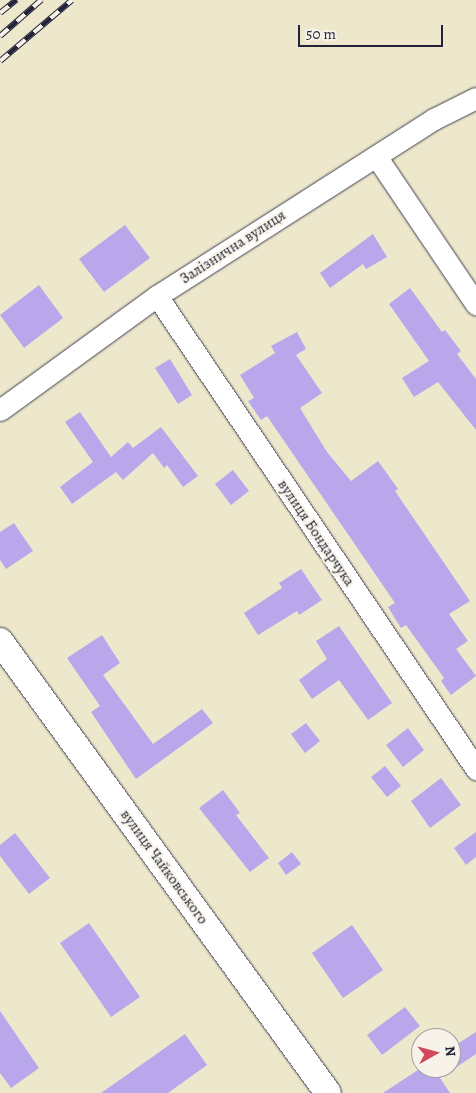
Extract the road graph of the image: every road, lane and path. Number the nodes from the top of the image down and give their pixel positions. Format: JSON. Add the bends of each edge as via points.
{"nodes":[{"id":1,"x":476,"y":98,"type":"edge"},
{"id":2,"x":376,"y":156,"type":"junction"},
{"id":3,"x":157,"y":296,"type":"junction"},
{"id":4,"x":476,"y":304,"type":"edge"},
{"id":5,"x":0,"y":410,"type":"edge"},
{"id":6,"x":0,"y":641,"type":"edge"},
{"id":7,"x":476,"y":769,"type":"edge"},
{"id":8,"x":328,"y":1093,"type":"edge"}],
"edges":[{"from":1,"to":2,"type":"street","name":"Залізнична вулиця","via":[[434,119]]},
{"from":2,"to":3,"type":"street","name":"Залізнична вулиця"},
{"from":2,"to":4,"type":"street"},
{"from":3,"to":5,"type":"street","name":"Залізнична вулиця"},
{"from":3,"to":7,"type":"street","name":"вулиця Бондарчука"},
{"from":6,"to":8,"type":"street","name":"вулиця Чайковського"}]}
